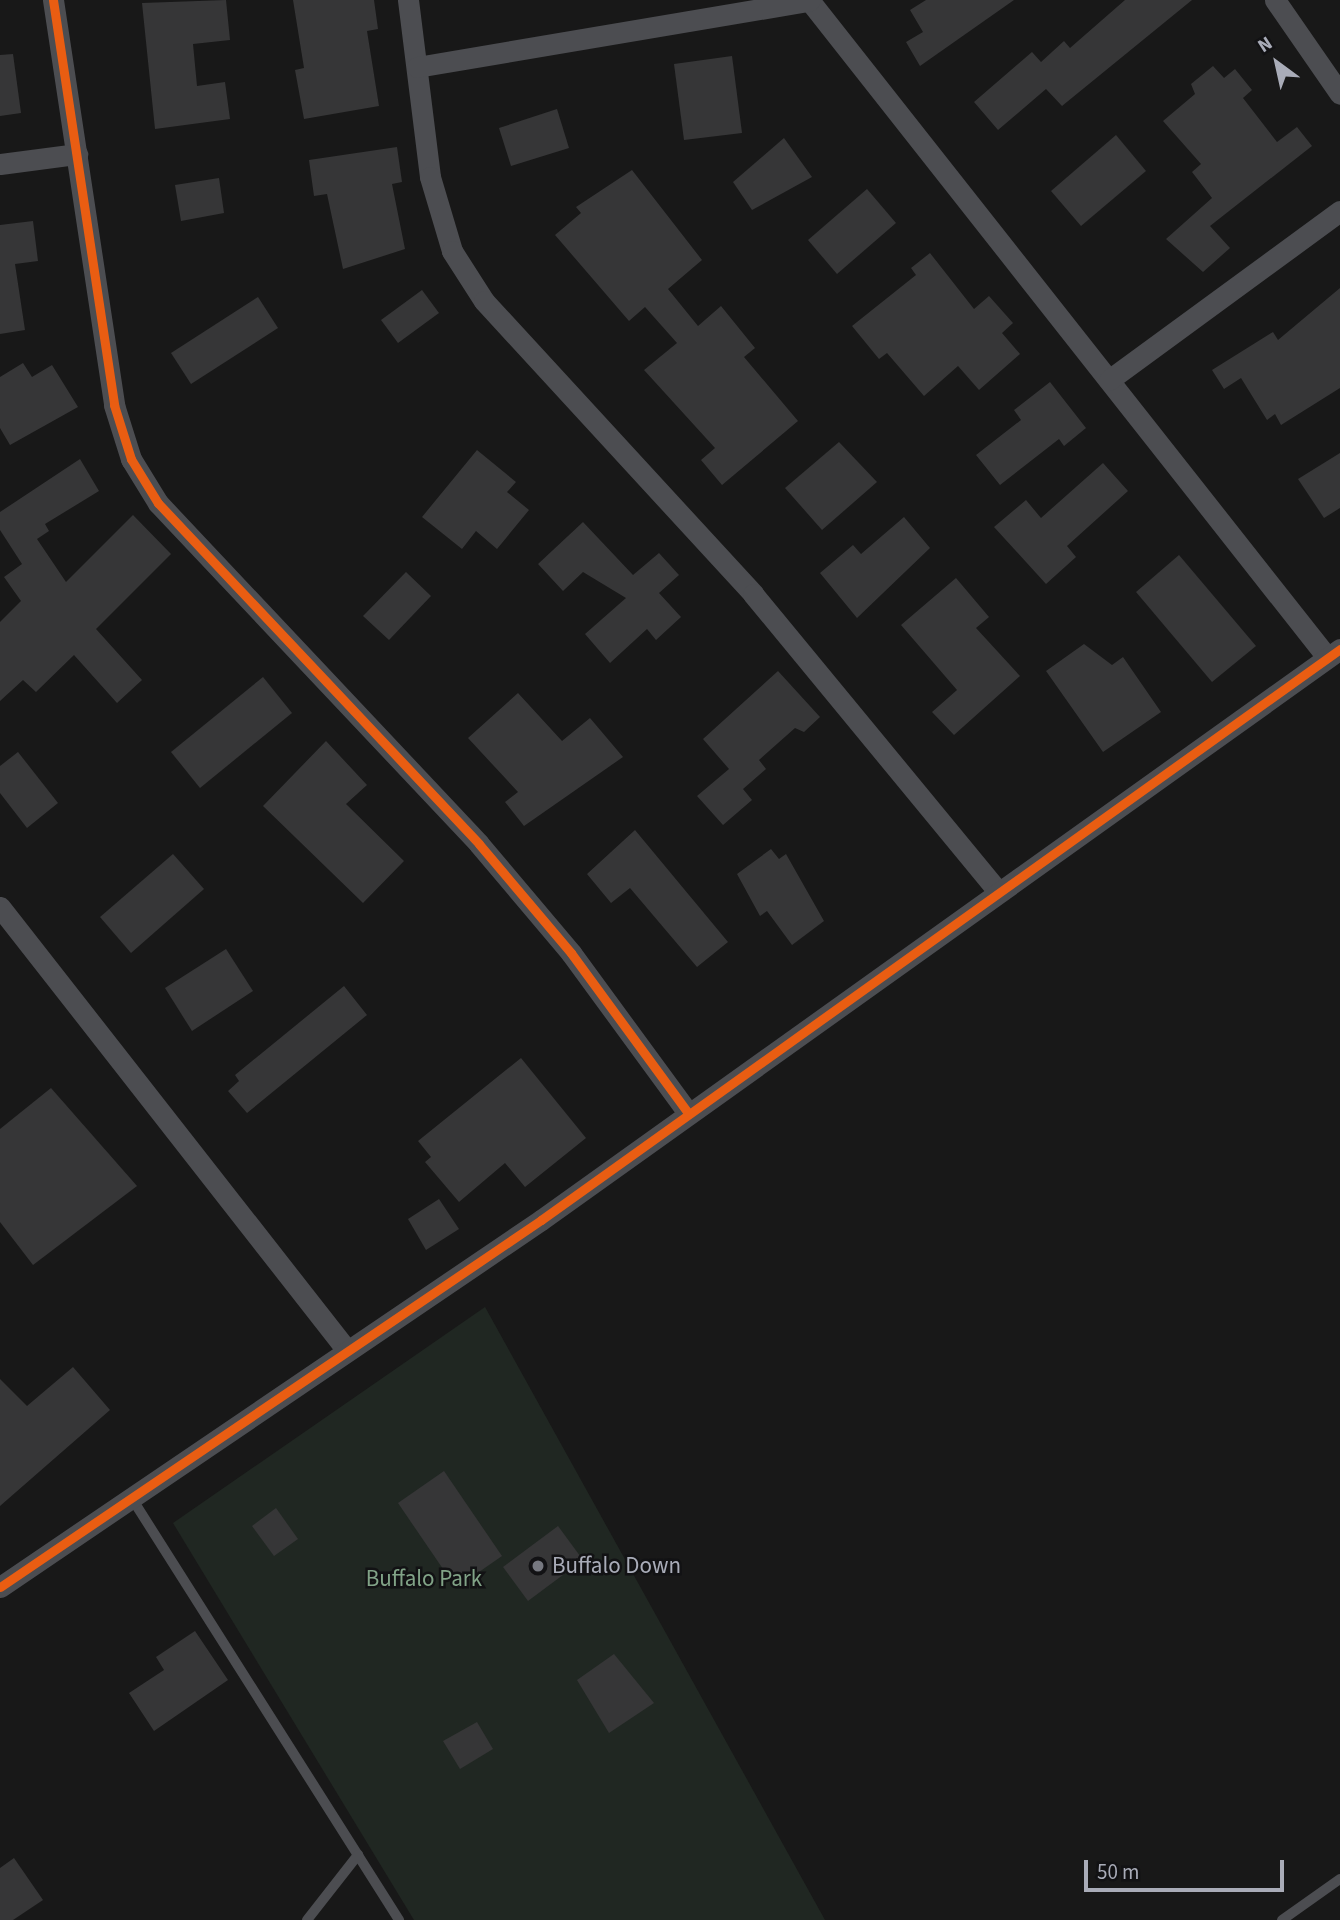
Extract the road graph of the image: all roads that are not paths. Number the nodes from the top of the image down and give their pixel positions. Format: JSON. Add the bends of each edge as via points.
{"nodes":[{"id":1,"x":53,"y":0,"type":"edge"},
{"id":2,"x":408,"y":0,"type":"edge"},
{"id":3,"x":809,"y":0,"type":"edge"},
{"id":4,"x":1275,"y":0,"type":"edge"},
{"id":5,"x":417,"y":67,"type":"junction"},
{"id":6,"x":1340,"y":94,"type":"edge"},
{"id":7,"x":77,"y":154,"type":"junction"},
{"id":8,"x":0,"y":164,"type":"edge"},
{"id":9,"x":1340,"y":211,"type":"edge"},
{"id":10,"x":1108,"y":380,"type":"junction"},
{"id":11,"x":1334,"y":653,"type":"edge"},
{"id":12,"x":997,"y":890,"type":"junction"},
{"id":13,"x":0,"y":907,"type":"edge"},
{"id":14,"x":688,"y":1113,"type":"junction"},
{"id":15,"x":346,"y":1349,"type":"junction"},
{"id":16,"x":131,"y":1497,"type":"junction"},
{"id":17,"x":0,"y":1587,"type":"edge"},
{"id":18,"x":358,"y":1855,"type":"junction"},
{"id":19,"x":1340,"y":1879,"type":"edge"},
{"id":20,"x":307,"y":1920,"type":"edge"},
{"id":21,"x":399,"y":1920,"type":"edge"},
{"id":22,"x":1282,"y":1920,"type":"edge"}],
"edges":[{"from":1,"to":7,"type":"street"},
{"from":2,"to":5,"type":"street"},
{"from":3,"to":5,"type":"street"},
{"from":3,"to":10,"type":"street"},
{"from":4,"to":6,"type":"street"},
{"from":5,"to":12,"type":"street","via":[[430,177],[452,251],[484,300],[753,594]]},
{"from":7,"to":8,"type":"street"},
{"from":7,"to":14,"type":"street","via":[[114,405],[131,459],[158,503],[479,844],[571,953]]},
{"from":9,"to":10,"type":"street"},
{"from":10,"to":11,"type":"street"},
{"from":11,"to":12,"type":"street"},
{"from":12,"to":14,"type":"street"},
{"from":13,"to":15,"type":"street"},
{"from":14,"to":15,"type":"street"},
{"from":15,"to":16,"type":"street"},
{"from":16,"to":17,"type":"street"},
{"from":16,"to":18,"type":"lane"},
{"from":18,"to":20,"type":"lane"},
{"from":18,"to":21,"type":"lane"},
{"from":19,"to":22,"type":"lane"}]}
